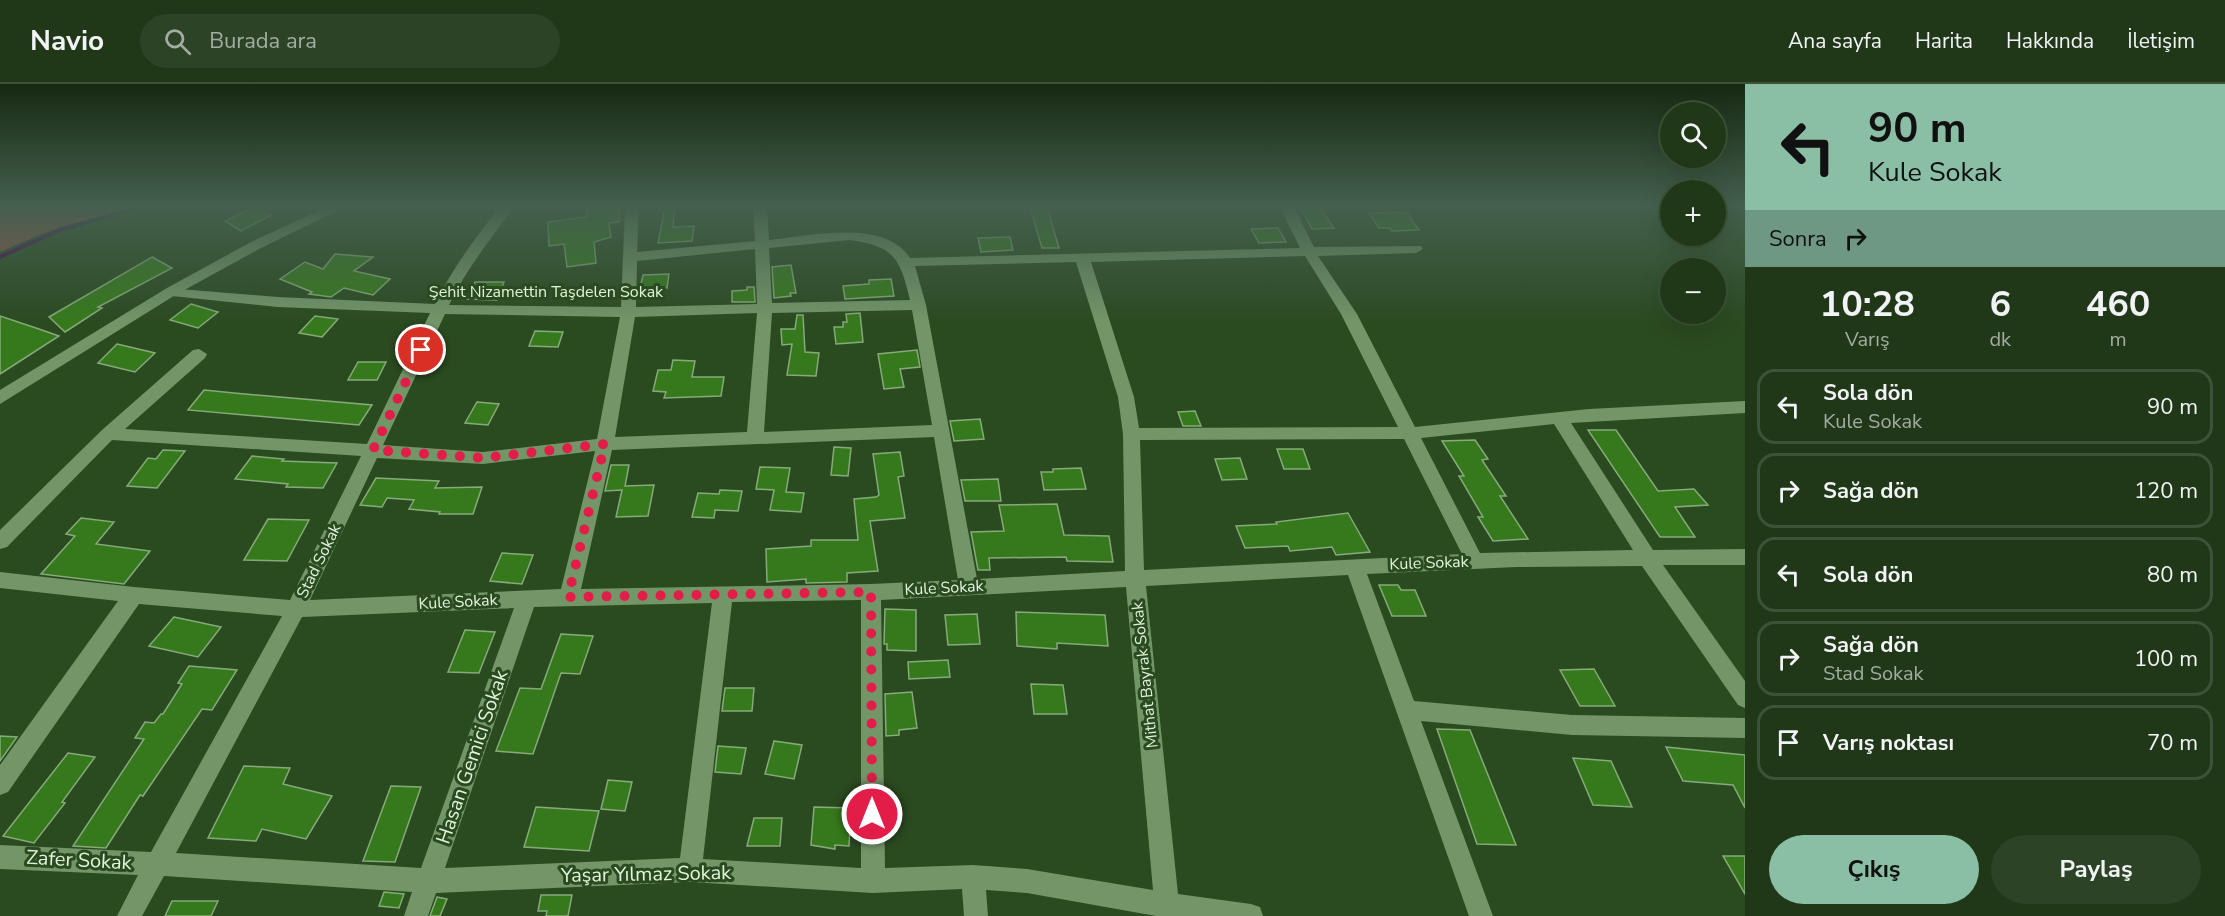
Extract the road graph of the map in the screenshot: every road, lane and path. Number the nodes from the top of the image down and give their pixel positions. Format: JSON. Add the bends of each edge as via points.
{"nodes":[{"id":1,"x":235,"y":246,"type":"edge"},
{"id":2,"x":254,"y":246,"type":"edge"},
{"id":3,"x":477,"y":246,"type":"edge"},
{"id":4,"x":630,"y":246,"type":"edge"},
{"id":5,"x":735,"y":246,"type":"edge"},
{"id":6,"x":762,"y":246,"type":"edge"},
{"id":7,"x":893,"y":246,"type":"edge"},
{"id":8,"x":1307,"y":246,"type":"edge"},
{"id":9,"x":1416,"y":249,"type":"dead end"},
{"id":10,"x":1310,"y":252,"type":"junction"},
{"id":11,"x":630,"y":257,"type":"junction"},
{"id":12,"x":1082,"y":257,"type":"junction"},
{"id":13,"x":908,"y":262,"type":"junction"},
{"id":14,"x":172,"y":291,"type":"junction"},
{"id":15,"x":919,"y":305,"type":"junction"},
{"id":16,"x":765,"y":307,"type":"junction"},
{"id":17,"x":440,"y":310,"type":"junction"},
{"id":18,"x":628,"y":312,"type":"junction"},
{"id":19,"x":200,"y":354,"type":"dead end"},
{"id":20,"x":0,"y":385,"type":"edge"},
{"id":21,"x":0,"y":398,"type":"edge"},
{"id":22,"x":1745,"y":407,"type":"edge"},
{"id":23,"x":1558,"y":418,"type":"junction"},
{"id":24,"x":941,"y":431,"type":"junction"},
{"id":25,"x":1411,"y":433,"type":"junction"},
{"id":26,"x":108,"y":434,"type":"junction"},
{"id":27,"x":1131,"y":434,"type":"junction"},
{"id":28,"x":755,"y":438,"type":"junction"},
{"id":29,"x":605,"y":444,"type":"junction"},
{"id":30,"x":373,"y":450,"type":"junction"},
{"id":31,"x":0,"y":542,"type":"edge"},
{"id":32,"x":1745,"y":557,"type":"edge"},
{"id":33,"x":1648,"y":559,"type":"junction"},
{"id":34,"x":1475,"y":561,"type":"junction"},
{"id":35,"x":1354,"y":566,"type":"junction"},
{"id":36,"x":1135,"y":577,"type":"junction"},
{"id":37,"x":0,"y":580,"type":"edge"},
{"id":38,"x":969,"y":586,"type":"junction"},
{"id":39,"x":871,"y":592,"type":"junction"},
{"id":40,"x":723,"y":594,"type":"junction"},
{"id":41,"x":134,"y":595,"type":"junction"},
{"id":42,"x":568,"y":597,"type":"junction"},
{"id":43,"x":527,"y":599,"type":"junction"},
{"id":44,"x":296,"y":609,"type":"junction"},
{"id":45,"x":1745,"y":698,"type":"edge"},
{"id":46,"x":1406,"y":710,"type":"junction"},
{"id":47,"x":1745,"y":728,"type":"edge"},
{"id":48,"x":0,"y":784,"type":"edge"},
{"id":49,"x":0,"y":857,"type":"edge"},
{"id":50,"x":158,"y":864,"type":"junction"},
{"id":51,"x":690,"y":870,"type":"junction"},
{"id":52,"x":973,"y":877,"type":"junction"},
{"id":53,"x":429,"y":881,"type":"junction"},
{"id":54,"x":873,"y":881,"type":"junction"},
{"id":55,"x":1168,"y":910,"type":"edge"},
{"id":56,"x":129,"y":916,"type":"edge"},
{"id":57,"x":416,"y":916,"type":"edge"},
{"id":58,"x":976,"y":916,"type":"edge"},
{"id":59,"x":1251,"y":916,"type":"edge"},
{"id":60,"x":1481,"y":916,"type":"edge"}],
"edges":[{"from":1,"to":20,"type":"street"},
{"from":2,"to":14,"type":"street"},
{"from":3,"to":17,"type":"street","name":"Stad Sokak"},
{"from":4,"to":11,"type":"street"},
{"from":5,"to":11,"type":"street"},
{"from":6,"to":16,"type":"street"},
{"from":7,"to":13,"type":"street"},
{"from":8,"to":10,"type":"street"},
{"from":9,"to":10,"type":"street"},
{"from":10,"to":12,"type":"street"},
{"from":10,"to":25,"type":"street","via":[[1344,305]]},
{"from":11,"to":18,"type":"street"},
{"from":12,"to":13,"type":"street"},
{"from":12,"to":27,"type":"street","name":"Mithat Bayrak Sokak","via":[[1126,397]]},
{"from":13,"to":15,"type":"street"},
{"from":14,"to":17,"type":"street","name":"Şehit Nizamettin Taşdelen Sokak","via":[[239,300]]},
{"from":14,"to":21,"type":"street"},
{"from":15,"to":16,"type":"street","name":"Şehit Nizamettin Taşdelen Sokak"},
{"from":15,"to":24,"type":"street"},
{"from":16,"to":18,"type":"street","name":"Şehit Nizamettin Taşdelen Sokak"},
{"from":16,"to":28,"type":"street"},
{"from":17,"to":18,"type":"street","name":"Şehit Nizamettin Taşdelen Sokak"},
{"from":17,"to":30,"type":"street","name":"Stad Sokak"},
{"from":18,"to":29,"type":"street"},
{"from":19,"to":26,"type":"street"},
{"from":22,"to":23,"type":"street"},
{"from":23,"to":25,"type":"street"},
{"from":23,"to":33,"type":"street"},
{"from":24,"to":28,"type":"street"},
{"from":24,"to":38,"type":"street"},
{"from":25,"to":27,"type":"street"},
{"from":25,"to":34,"type":"street"},
{"from":26,"to":30,"type":"street"},
{"from":26,"to":31,"type":"street"},
{"from":27,"to":36,"type":"street","name":"Mithat Bayrak Sokak"},
{"from":28,"to":29,"type":"street"},
{"from":29,"to":30,"type":"street","via":[[483,458]]},
{"from":29,"to":42,"type":"street"},
{"from":30,"to":44,"type":"street","name":"Stad Sokak"},
{"from":32,"to":33,"type":"street","name":"Kule Sokak"},
{"from":33,"to":34,"type":"street","name":"Kule Sokak"},
{"from":33,"to":45,"type":"street"},
{"from":34,"to":35,"type":"street","name":"Kule Sokak"},
{"from":35,"to":36,"type":"street","name":"Kule Sokak"},
{"from":35,"to":46,"type":"street"},
{"from":36,"to":38,"type":"street","name":"Kule Sokak"},
{"from":36,"to":55,"type":"street","name":"Mithat Bayrak Sokak"},
{"from":37,"to":41,"type":"street","name":"Kule Sokak"},
{"from":38,"to":39,"type":"street","name":"Kule Sokak"},
{"from":39,"to":40,"type":"street","name":"Kule Sokak"},
{"from":39,"to":54,"type":"street"},
{"from":40,"to":42,"type":"street","name":"Kule Sokak"},
{"from":40,"to":51,"type":"street"},
{"from":41,"to":44,"type":"street","name":"Kule Sokak"},
{"from":41,"to":48,"type":"street"},
{"from":42,"to":43,"type":"street","name":"Kule Sokak"},
{"from":43,"to":44,"type":"street","name":"Kule Sokak"},
{"from":43,"to":53,"type":"street","name":"Hasan Gemici Sokak"},
{"from":44,"to":50,"type":"street","name":"Stad Sokak"},
{"from":46,"to":47,"type":"street","via":[[1572,725]]},
{"from":46,"to":60,"type":"street"},
{"from":49,"to":50,"type":"street","name":"Zafer Sokak"},
{"from":50,"to":53,"type":"street","name":"Yaşar Yılmaz Sokak"},
{"from":50,"to":56,"type":"street","name":"Stad Sokak"},
{"from":51,"to":53,"type":"street","name":"Yaşar Yılmaz Sokak"},
{"from":51,"to":54,"type":"street","name":"Yaşar Yılmaz Sokak"},
{"from":52,"to":54,"type":"street","name":"Yaşar Yılmaz Sokak"},
{"from":52,"to":55,"type":"street","name":"Yaşar Yılmaz Sokak","via":[[1027,881]]},
{"from":52,"to":58,"type":"street"},
{"from":53,"to":57,"type":"street","name":"Hasan Gemici Sokak"},
{"from":55,"to":59,"type":"street","name":"Yaşar Yılmaz Sokak"}]}
